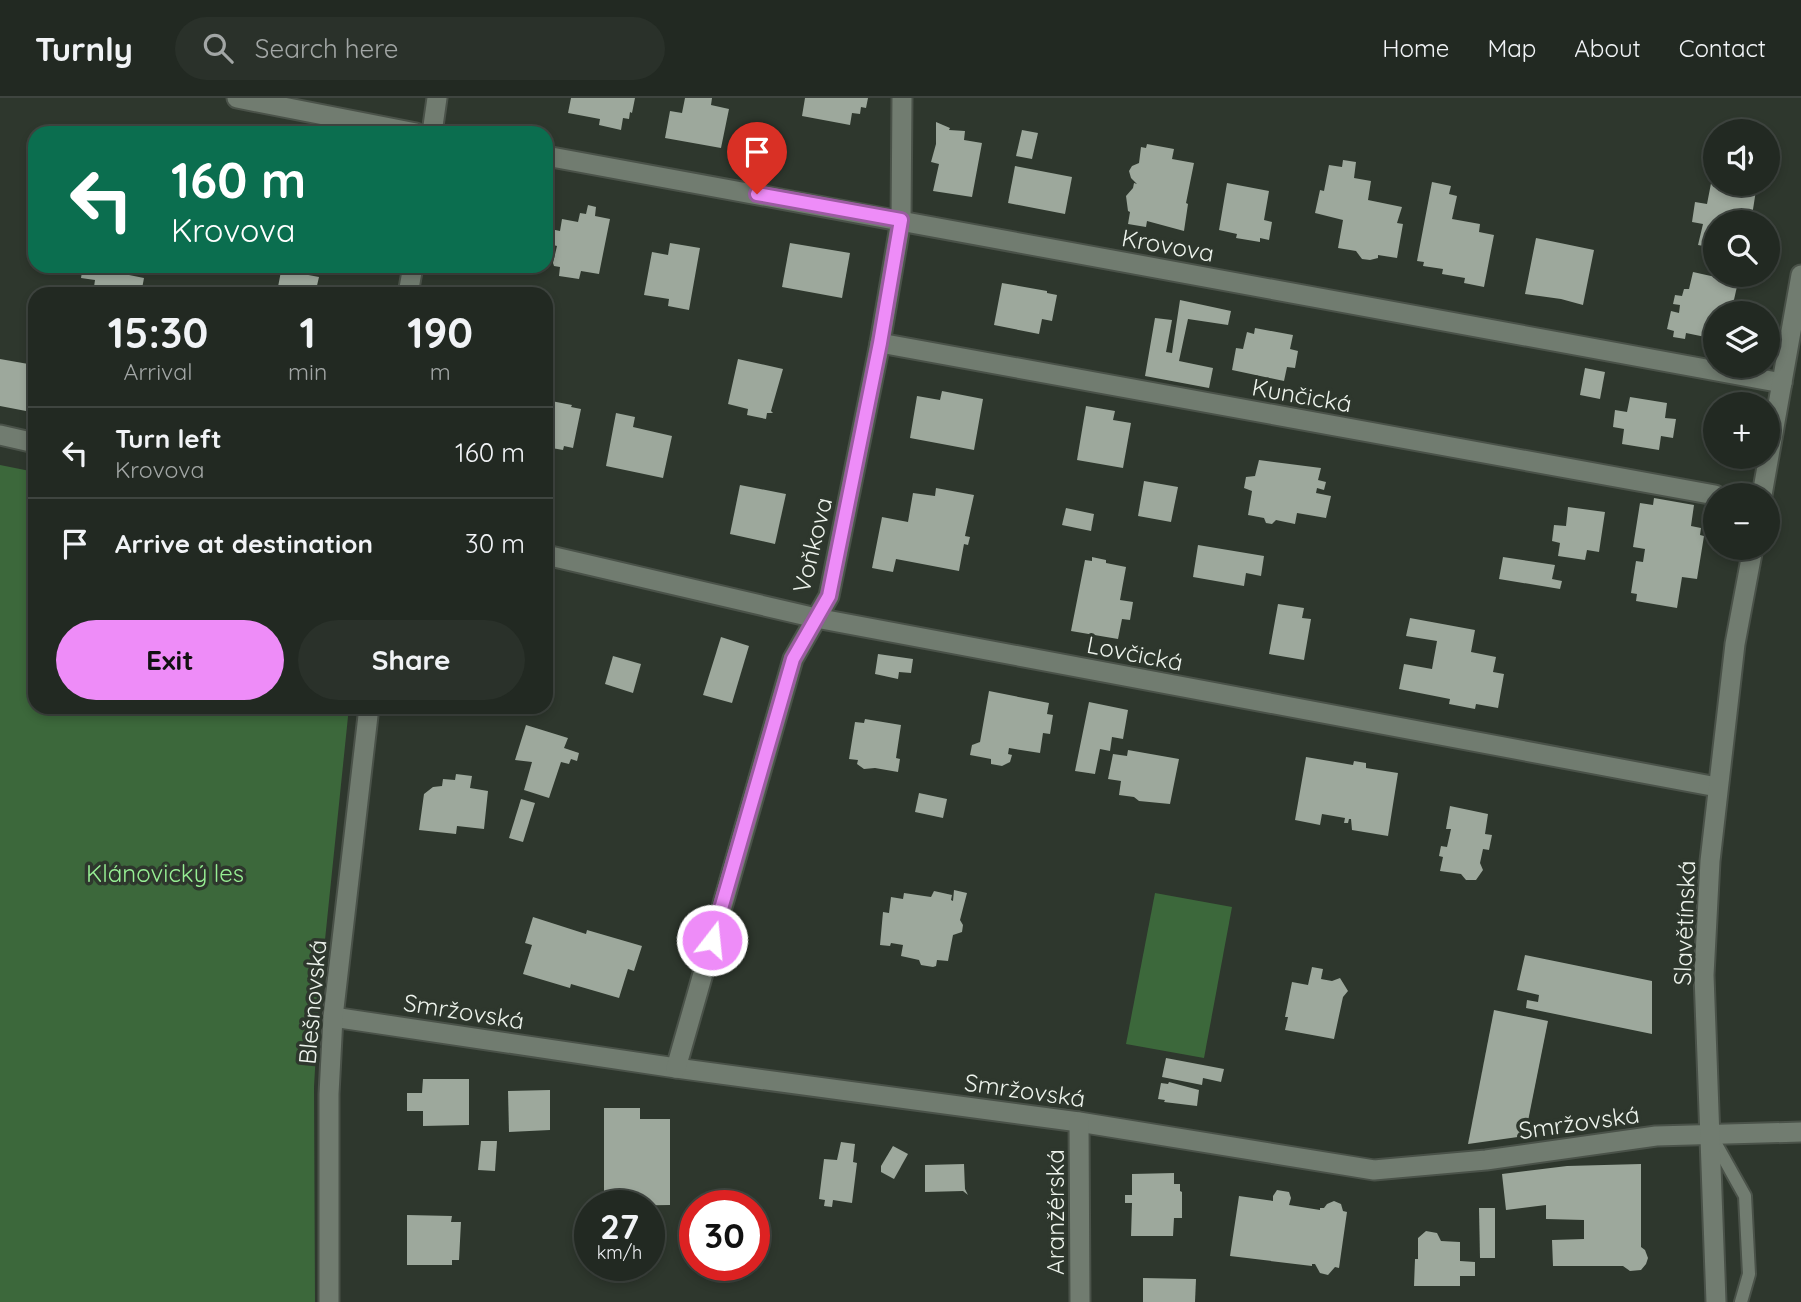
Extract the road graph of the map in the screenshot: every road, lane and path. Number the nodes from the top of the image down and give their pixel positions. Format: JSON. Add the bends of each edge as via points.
{"nodes":[{"id":1,"x":237,"y":98,"type":"edge"},
{"id":2,"x":437,"y":98,"type":"edge"},
{"id":3,"x":902,"y":98,"type":"edge"},
{"id":4,"x":380,"y":126,"type":"edge"},
{"id":5,"x":433,"y":126,"type":"edge"},
{"id":6,"x":553,"y":157,"type":"edge"},
{"id":7,"x":901,"y":220,"type":"junction"},
{"id":8,"x":1800,"y":281,"type":"edge"},
{"id":9,"x":880,"y":343,"type":"junction"},
{"id":10,"x":1782,"y":383,"type":"junction"},
{"id":11,"x":0,"y":435,"type":"edge"},
{"id":12,"x":28,"y":441,"type":"edge"},
{"id":13,"x":1764,"y":483,"type":"edge"},
{"id":14,"x":1703,"y":493,"type":"edge"},
{"id":15,"x":553,"y":557,"type":"edge"},
{"id":16,"x":1751,"y":560,"type":"edge"},
{"id":17,"x":816,"y":618,"type":"junction"},
{"id":18,"x":368,"y":714,"type":"edge"},
{"id":19,"x":1717,"y":787,"type":"junction"},
{"id":20,"x":333,"y":1017,"type":"junction"},
{"id":21,"x":676,"y":1068,"type":"junction"},
{"id":22,"x":1079,"y":1122,"type":"junction"},
{"id":23,"x":1801,"y":1132,"type":"edge"},
{"id":24,"x":1710,"y":1134,"type":"junction"},
{"id":25,"x":329,"y":1302,"type":"edge"},
{"id":26,"x":1080,"y":1302,"type":"edge"},
{"id":27,"x":1716,"y":1302,"type":"edge"},
{"id":28,"x":1741,"y":1302,"type":"edge"}],
"edges":[{"from":1,"to":4,"type":"street"},
{"from":2,"to":5,"type":"street"},
{"from":3,"to":7,"type":"street","name":"Voňkova"},
{"from":6,"to":7,"type":"street","name":"Krovova"},
{"from":7,"to":9,"type":"street","name":"Voňkova"},
{"from":7,"to":10,"type":"street","name":"Krovova"},
{"from":8,"to":10,"type":"street"},
{"from":9,"to":14,"type":"street","name":"Kunčická"},
{"from":9,"to":17,"type":"street","name":"Voňkova","via":[[829,596]]},
{"from":10,"to":13,"type":"street"},
{"from":11,"to":12,"type":"street"},
{"from":15,"to":17,"type":"street","name":"Lovčická"},
{"from":16,"to":19,"type":"street","name":"Slavětínská"},
{"from":17,"to":19,"type":"street","name":"Lovčická"},
{"from":17,"to":21,"type":"street","name":"Voňkova","via":[[793,659]]},
{"from":18,"to":20,"type":"street","name":"Blešnovská"},
{"from":19,"to":24,"type":"street","name":"Slavětínská","via":[[1704,975]]},
{"from":20,"to":21,"type":"street","name":"Smržovská"},
{"from":20,"to":25,"type":"street","name":"Blešnovská"},
{"from":21,"to":22,"type":"street","name":"Smržovská"},
{"from":22,"to":24,"type":"street","name":"Smržovská","via":[[1374,1170],[1656,1136]]},
{"from":22,"to":26,"type":"street","name":"Aranžérská"},
{"from":23,"to":24,"type":"street","name":"Smržovská"},
{"from":24,"to":27,"type":"street","name":"Slavětínská"},
{"from":24,"to":28,"type":"lane","via":[[1745,1196],[1749,1274]]}]}
